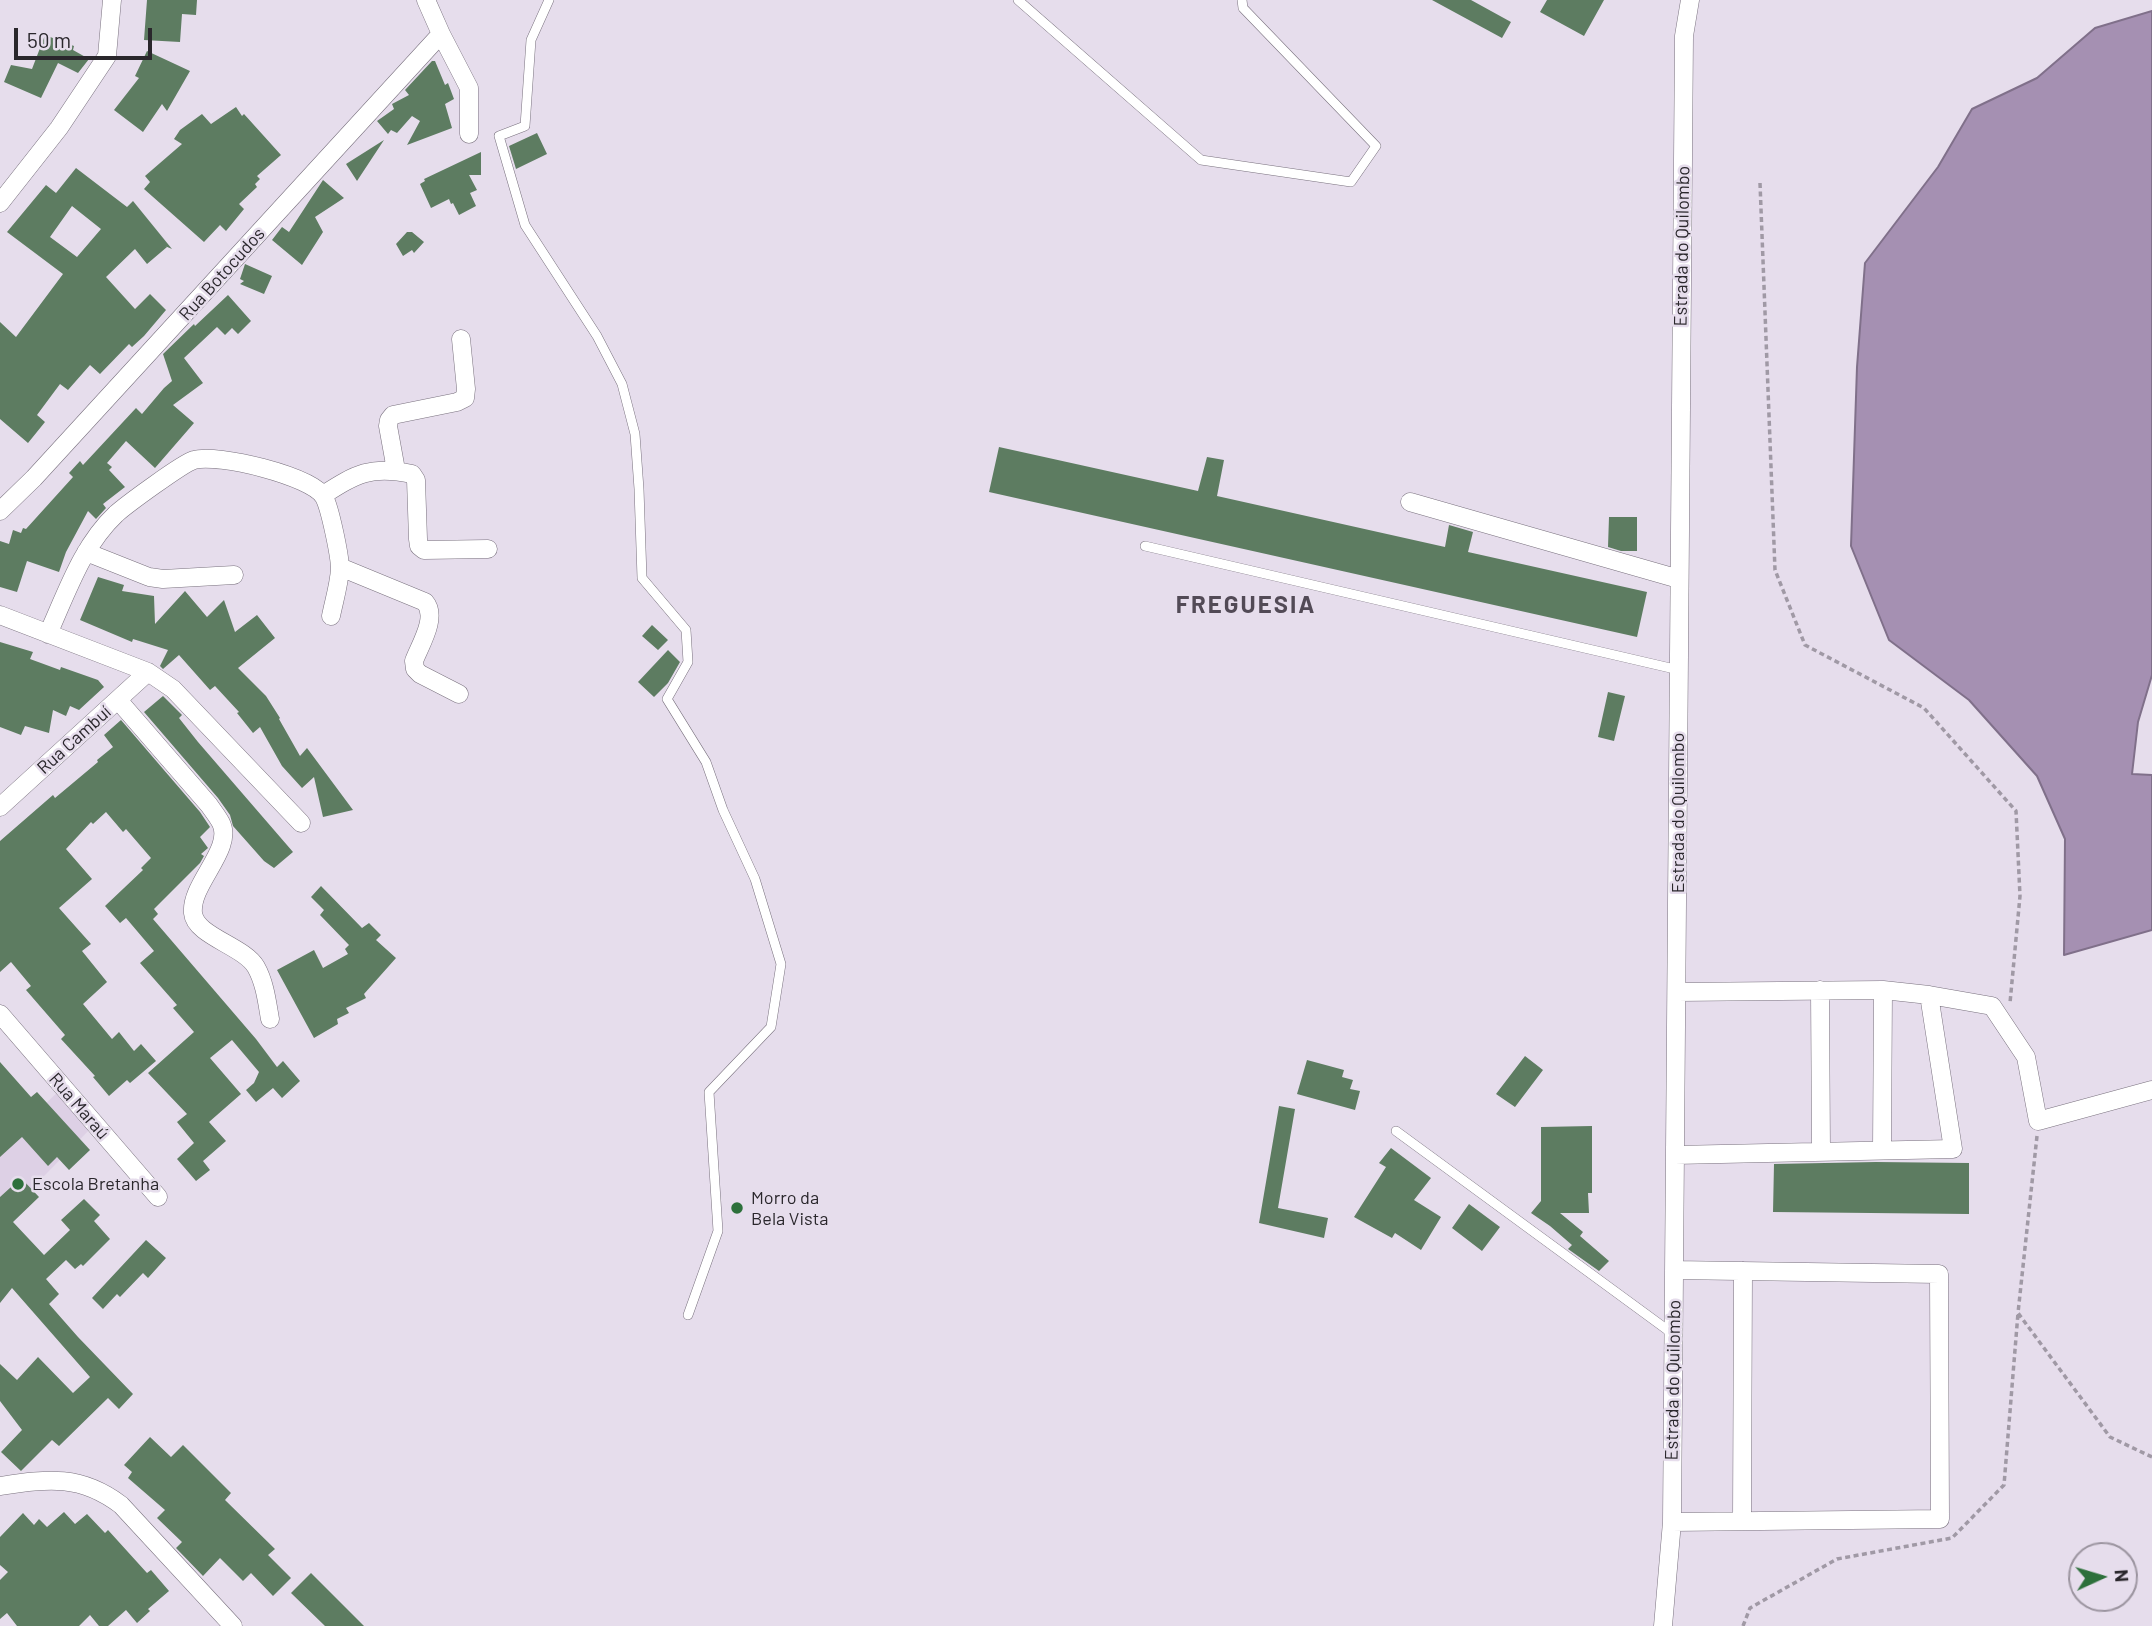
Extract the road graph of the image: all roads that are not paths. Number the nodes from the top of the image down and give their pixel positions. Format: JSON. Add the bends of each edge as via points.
{"nodes":[{"id":1,"x":112,"y":0,"type":"edge"},
{"id":2,"x":426,"y":0,"type":"edge"},
{"id":3,"x":549,"y":0,"type":"edge"},
{"id":4,"x":1018,"y":0,"type":"edge"},
{"id":5,"x":1242,"y":0,"type":"edge"},
{"id":6,"x":1690,"y":0,"type":"edge"},
{"id":7,"x":441,"y":34,"type":"junction"},
{"id":8,"x":469,"y":134,"type":"dead end"},
{"id":9,"x":0,"y":203,"type":"edge"},
{"id":10,"x":461,"y":339,"type":"dead end"},
{"id":11,"x":396,"y":470,"type":"junction"},
{"id":12,"x":323,"y":495,"type":"junction"},
{"id":13,"x":1410,"y":502,"type":"dead end"},
{"id":14,"x":0,"y":510,"type":"edge"},
{"id":15,"x":1145,"y":545,"type":"dead end"},
{"id":16,"x":488,"y":549,"type":"dead end"},
{"id":17,"x":86,"y":552,"type":"junction"},
{"id":18,"x":340,"y":567,"type":"junction"},
{"id":19,"x":234,"y":575,"type":"dead end"},
{"id":20,"x":1679,"y":579,"type":"junction"},
{"id":21,"x":0,"y":615,"type":"edge"},
{"id":22,"x":331,"y":616,"type":"dead end"},
{"id":23,"x":48,"y":634,"type":"junction"},
{"id":24,"x":1679,"y":670,"type":"junction"},
{"id":25,"x":148,"y":672,"type":"junction"},
{"id":26,"x":459,"y":694,"type":"dead end"},
{"id":27,"x":118,"y":700,"type":"junction"},
{"id":28,"x":0,"y":807,"type":"edge"},
{"id":29,"x":301,"y":823,"type":"dead end"},
{"id":30,"x":1821,"y":990,"type":"junction"},
{"id":31,"x":1883,"y":990,"type":"junction"},
{"id":32,"x":1677,"y":992,"type":"junction"},
{"id":33,"x":1929,"y":995,"type":"junction"},
{"id":34,"x":0,"y":1014,"type":"edge"},
{"id":35,"x":270,"y":1019,"type":"dead end"},
{"id":36,"x":2152,"y":1090,"type":"edge"},
{"id":37,"x":1396,"y":1131,"type":"dead end"},
{"id":38,"x":1882,"y":1150,"type":"junction"},
{"id":39,"x":1821,"y":1152,"type":"junction"},
{"id":40,"x":1675,"y":1155,"type":"junction"},
{"id":41,"x":158,"y":1197,"type":"dead end"},
{"id":42,"x":1674,"y":1270,"type":"junction"},
{"id":43,"x":1743,"y":1271,"type":"junction"},
{"id":44,"x":688,"y":1315,"type":"dead end"},
{"id":45,"x":1673,"y":1334,"type":"junction"},
{"id":46,"x":0,"y":1486,"type":"edge"},
{"id":47,"x":1742,"y":1521,"type":"junction"},
{"id":48,"x":1672,"y":1522,"type":"junction"},
{"id":49,"x":233,"y":1626,"type":"edge"},
{"id":50,"x":1662,"y":1626,"type":"edge"}],
"edges":[{"from":1,"to":9,"type":"street","via":[[107,56],[59,128]]},
{"from":2,"to":7,"type":"street"},
{"from":3,"to":44,"type":"lane","via":[[531,40],[525,126],[499,136],[525,225],[597,336],[622,384],[635,434],[642,578],[686,630],[688,662],[667,699],[706,762],[755,879],[781,964],[771,1027],[709,1092],[718,1231]]},
{"from":4,"to":5,"type":"lane","via":[[1201,160],[1351,181],[1376,146],[1243,8]]},
{"from":6,"to":20,"type":"street","name":"Estrada do Quilombo","via":[[1684,36]]},
{"from":7,"to":8,"type":"street","via":[[469,88]]},
{"from":7,"to":14,"type":"street","name":"Rua Botocudos"},
{"from":10,"to":11,"type":"street","via":[[465,398],[388,420]]},
{"from":11,"to":12,"type":"street","via":[[355,476]]},
{"from":11,"to":16,"type":"street","via":[[412,474],[416,480],[418,539],[424,550]]},
{"from":12,"to":17,"type":"street","via":[[295,477],[209,457],[192,460],[118,512]]},
{"from":12,"to":18,"type":"street"},
{"from":13,"to":20,"type":"street"},
{"from":15,"to":24,"type":"lane"},
{"from":17,"to":19,"type":"street","via":[[149,577]]},
{"from":17,"to":23,"type":"street"},
{"from":18,"to":22,"type":"street"},
{"from":18,"to":26,"type":"street","via":[[425,602],[431,616],[415,668]]},
{"from":20,"to":24,"type":"street","name":"Estrada do Quilombo"},
{"from":21,"to":23,"type":"street"},
{"from":23,"to":25,"type":"street"},
{"from":24,"to":32,"type":"street","name":"Estrada do Quilombo"},
{"from":25,"to":27,"type":"street","name":"Rua Cambuí"},
{"from":25,"to":29,"type":"street","via":[[173,689]]},
{"from":27,"to":28,"type":"street","name":"Rua Cambuí"},
{"from":27,"to":35,"type":"street","via":[[222,823],[222,842],[196,892],[193,913],[197,924],[255,965]]},
{"from":30,"to":31,"type":"street"},
{"from":30,"to":32,"type":"street"},
{"from":30,"to":39,"type":"street"},
{"from":31,"to":33,"type":"street"},
{"from":31,"to":38,"type":"street"},
{"from":32,"to":40,"type":"street","name":"Estrada do Quilombo"},
{"from":33,"to":36,"type":"street","via":[[1992,1006],[2026,1057],[2038,1121]]},
{"from":33,"to":38,"type":"street","via":[[1953,1149]]},
{"from":34,"to":41,"type":"street","name":"Rua Maraú"},
{"from":37,"to":45,"type":"lane"},
{"from":38,"to":39,"type":"street"},
{"from":39,"to":40,"type":"street"},
{"from":40,"to":42,"type":"street","name":"Estrada do Quilombo"},
{"from":42,"to":43,"type":"street"},
{"from":42,"to":45,"type":"street","name":"Estrada do Quilombo"},
{"from":43,"to":47,"type":"street"},
{"from":43,"to":47,"type":"street","via":[[1939,1274],[1940,1519]]},
{"from":45,"to":48,"type":"street","name":"Estrada do Quilombo"},
{"from":46,"to":49,"type":"street","via":[[57,1479],[105,1493]]},
{"from":47,"to":48,"type":"street"},
{"from":48,"to":50,"type":"street","name":"Estrada do Quilombo"}]}
